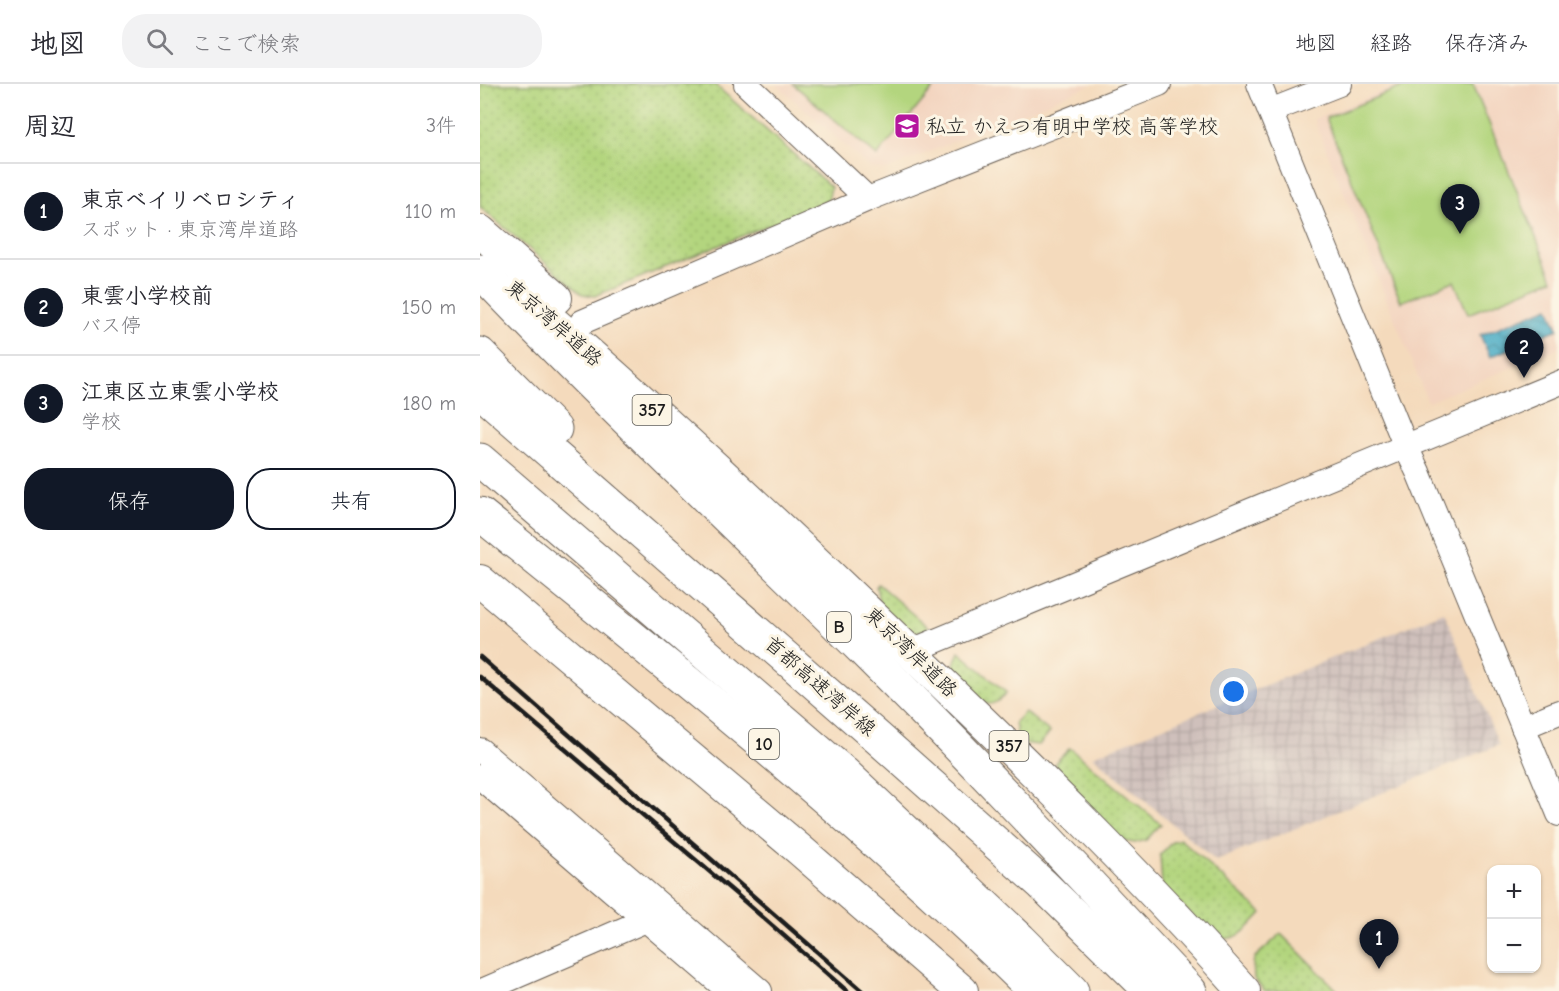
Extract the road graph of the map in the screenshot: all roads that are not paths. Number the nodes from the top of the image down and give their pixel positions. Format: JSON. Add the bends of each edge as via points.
{"nodes":[{"id":1,"x":746,"y":84,"type":"edge"},
{"id":2,"x":1159,"y":84,"type":"edge"},
{"id":3,"x":1259,"y":84,"type":"edge"},
{"id":4,"x":1339,"y":84,"type":"edge"},
{"id":5,"x":1270,"y":111,"type":"junction"},
{"id":6,"x":868,"y":199,"type":"junction"},
{"id":7,"x":480,"y":231,"type":"edge"},
{"id":8,"x":480,"y":259,"type":"edge"},
{"id":9,"x":480,"y":271,"type":"edge"},
{"id":10,"x":582,"y":322,"type":"junction"},
{"id":11,"x":480,"y":354,"type":"edge"},
{"id":12,"x":1559,"y":383,"type":"edge"},
{"id":13,"x":480,"y":391,"type":"edge"},
{"id":14,"x":1406,"y":447,"type":"junction"},
{"id":15,"x":480,"y":459,"type":"edge"},
{"id":16,"x":480,"y":486,"type":"edge"},
{"id":17,"x":764,"y":511,"type":"junction"},
{"id":18,"x":480,"y":514,"type":"edge"},
{"id":19,"x":480,"y":581,"type":"edge"},
{"id":20,"x":480,"y":604,"type":"edge"},
{"id":21,"x":909,"y":652,"type":"junction"},
{"id":22,"x":584,"y":668,"type":"junction"},
{"id":23,"x":1559,"y":712,"type":"edge"},
{"id":24,"x":1523,"y":727,"type":"junction"},
{"id":25,"x":879,"y":739,"type":"junction"},
{"id":26,"x":480,"y":750,"type":"edge"},
{"id":27,"x":844,"y":773,"type":"junction"},
{"id":28,"x":480,"y":777,"type":"edge"},
{"id":29,"x":1559,"y":814,"type":"edge"},
{"id":30,"x":646,"y":920,"type":"junction"},
{"id":31,"x":482,"y":991,"type":"edge"},
{"id":32,"x":729,"y":991,"type":"edge"},
{"id":33,"x":760,"y":991,"type":"edge"},
{"id":34,"x":962,"y":991,"type":"edge"},
{"id":35,"x":1035,"y":991,"type":"edge"},
{"id":36,"x":1072,"y":991,"type":"edge"},
{"id":37,"x":1150,"y":991,"type":"edge"},
{"id":38,"x":1190,"y":991,"type":"edge"},
{"id":39,"x":1244,"y":991,"type":"edge"}],
"edges":[{"from":1,"to":6,"type":"street"},
{"from":2,"to":6,"type":"street"},
{"from":3,"to":5,"type":"street"},
{"from":4,"to":5,"type":"street"},
{"from":5,"to":14,"type":"street"},
{"from":6,"to":10,"type":"street"},
{"from":7,"to":10,"type":"highway"},
{"from":8,"to":17,"type":"highway","name":"東京湾岸道路","number":"357"},
{"from":9,"to":38,"type":"highway","number":"B","via":[[970,758]]},
{"from":10,"to":17,"type":"highway"},
{"from":11,"to":25,"type":"highway","via":[[591,465],[839,691]]},
{"from":12,"to":14,"type":"street"},
{"from":13,"to":25,"type":"highway","name":"首都高速湾岸線"},
{"from":14,"to":21,"type":"street"},
{"from":14,"to":24,"type":"street"},
{"from":15,"to":27,"type":"highway"},
{"from":16,"to":27,"type":"highway"},
{"from":17,"to":21,"type":"highway","name":"東京湾岸道路","number":"357"},
{"from":18,"to":35,"type":"highway","number":"10","via":[[777,754],[880,844]]},
{"from":19,"to":22,"type":"highway"},
{"from":20,"to":22,"type":"highway","via":[[513,631]]},
{"from":21,"to":39,"type":"highway","name":"東京湾岸道路","number":"357","via":[[1020,758]]},
{"from":22,"to":34,"type":"highway"},
{"from":23,"to":24,"type":"street"},
{"from":24,"to":29,"type":"street"},
{"from":25,"to":37,"type":"highway","name":"首都高速湾岸線","via":[[1042,884]]},
{"from":26,"to":33,"type":"street"},
{"from":27,"to":36,"type":"highway"},
{"from":28,"to":30,"type":"street"},
{"from":30,"to":31,"type":"street"},
{"from":30,"to":32,"type":"street"}]}
